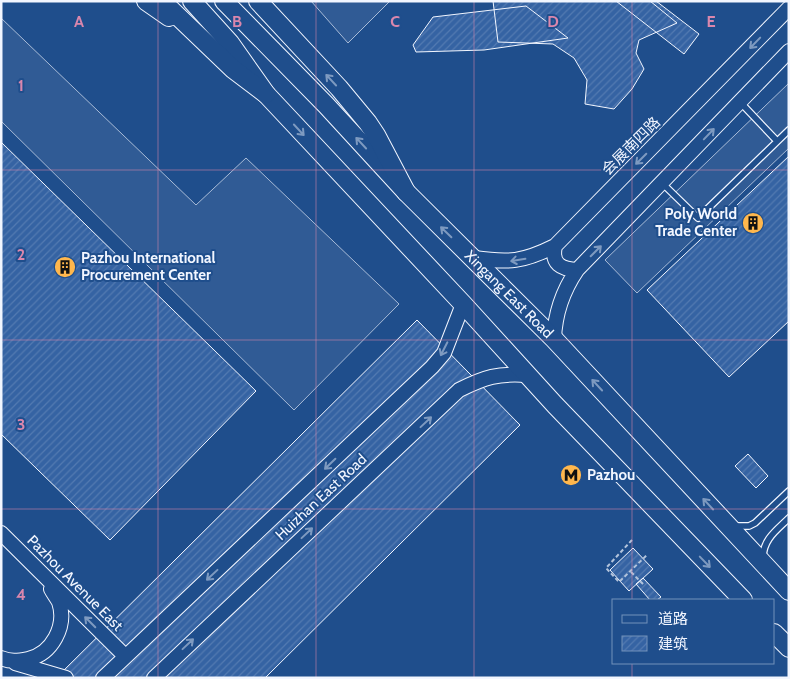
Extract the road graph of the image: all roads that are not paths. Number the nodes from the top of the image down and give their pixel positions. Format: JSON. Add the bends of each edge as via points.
{"nodes":[{"id":1,"x":146,"y":1,"type":"edge"},
{"id":2,"x":162,"y":1,"type":"edge"},
{"id":3,"x":192,"y":1,"type":"edge"},
{"id":4,"x":224,"y":1,"type":"edge"},
{"id":5,"x":258,"y":1,"type":"edge"},
{"id":6,"x":789,"y":8,"type":"edge"},
{"id":7,"x":197,"y":35,"type":"junction"},
{"id":8,"x":789,"y":51,"type":"edge"},
{"id":9,"x":266,"y":94,"type":"junction"},
{"id":10,"x":740,"y":102,"type":"junction"},
{"id":11,"x":789,"y":130,"type":"edge"},
{"id":12,"x":777,"y":142,"type":"junction"},
{"id":13,"x":662,"y":183,"type":"junction"},
{"id":14,"x":406,"y":192,"type":"junction"},
{"id":15,"x":555,"y":246,"type":"junction"},
{"id":16,"x":474,"y":258,"type":"junction"},
{"id":17,"x":577,"y":270,"type":"junction"},
{"id":18,"x":463,"y":304,"type":"junction"},
{"id":19,"x":554,"y":340,"type":"junction"},
{"id":20,"x":527,"y":375,"type":"junction"},
{"id":21,"x":789,"y":491,"type":"edge"},
{"id":22,"x":789,"y":518,"type":"edge"},
{"id":23,"x":728,"y":526,"type":"junction"},
{"id":24,"x":1,"y":533,"type":"edge"},
{"id":25,"x":762,"y":562,"type":"junction"},
{"id":26,"x":42,"y":573,"type":"junction"},
{"id":27,"x":789,"y":591,"type":"edge"},
{"id":28,"x":742,"y":599,"type":"edge"},
{"id":29,"x":775,"y":634,"type":"edge"},
{"id":30,"x":789,"y":648,"type":"edge"},
{"id":31,"x":125,"y":656,"type":"junction"},
{"id":32,"x":5,"y":660,"type":"edge"},
{"id":33,"x":66,"y":678,"type":"edge"},
{"id":34,"x":103,"y":678,"type":"edge"},
{"id":35,"x":154,"y":678,"type":"edge"}],
"edges":[{"from":1,"to":7,"type":"main road"},
{"from":2,"to":7,"type":"main road"},
{"from":3,"to":9,"type":"main road","via":[[243,59]]},
{"from":14,"to":4,"type":"main road","name":"Xingang East Road","one_way":true},
{"from":14,"to":5,"type":"main road","one_way":true,"via":[[368,123]]},
{"from":6,"to":15,"type":"street","name":"会展南四路","one_way":true},
{"from":7,"to":9,"type":"main road"},
{"from":8,"to":10,"type":"street"},
{"from":9,"to":18,"type":"main road","one_way":true},
{"from":10,"to":12,"type":"lane"},
{"from":13,"to":10,"type":"street","one_way":true},
{"from":11,"to":12,"type":"lane"},
{"from":12,"to":13,"type":"lane","via":[[698,218]]},
{"from":17,"to":13,"type":"street","one_way":true},
{"from":16,"to":14,"type":"main road","name":"Xingang East Road","one_way":true},
{"from":15,"to":16,"type":"street","name":"会展南四路","one_way":true,"via":[[524,260],[508,262]]},
{"from":15,"to":17,"type":"street","via":[[553,254],[558,264],[567,270]]},
{"from":16,"to":19,"type":"main road","name":"Xingang East Road"},
{"from":17,"to":19,"type":"street","via":[[561,297]]},
{"from":18,"to":20,"type":"main road"},
{"from":18,"to":31,"type":"street","one_way":true,"via":[[444,353],[432,367]]},
{"from":23,"to":19,"type":"main road","name":"Xingang East Road","one_way":true},
{"from":20,"to":28,"type":"main road","one_way":true},
{"from":35,"to":20,"type":"street","name":"Huizhan East Road","one_way":true,"via":[[459,390],[480,380],[505,374]]},
{"from":21,"to":23,"type":"lane","via":[[755,523]]},
{"from":22,"to":25,"type":"lane","via":[[768,537]]},
{"from":23,"to":25,"type":"main road","name":"Xingang East Road"},
{"from":24,"to":26,"type":"street","name":"Pazhou Avenue East"},
{"from":25,"to":27,"type":"main road","name":"Xingang East Road"},
{"from":31,"to":26,"type":"street","name":"Pazhou Avenue East","one_way":true},
{"from":26,"to":32,"type":"street","via":[[59,602],[58,636],[38,657]]},
{"from":29,"to":30,"type":"main road"},
{"from":31,"to":34,"type":"street"},
{"from":32,"to":33,"type":"street"}]}
